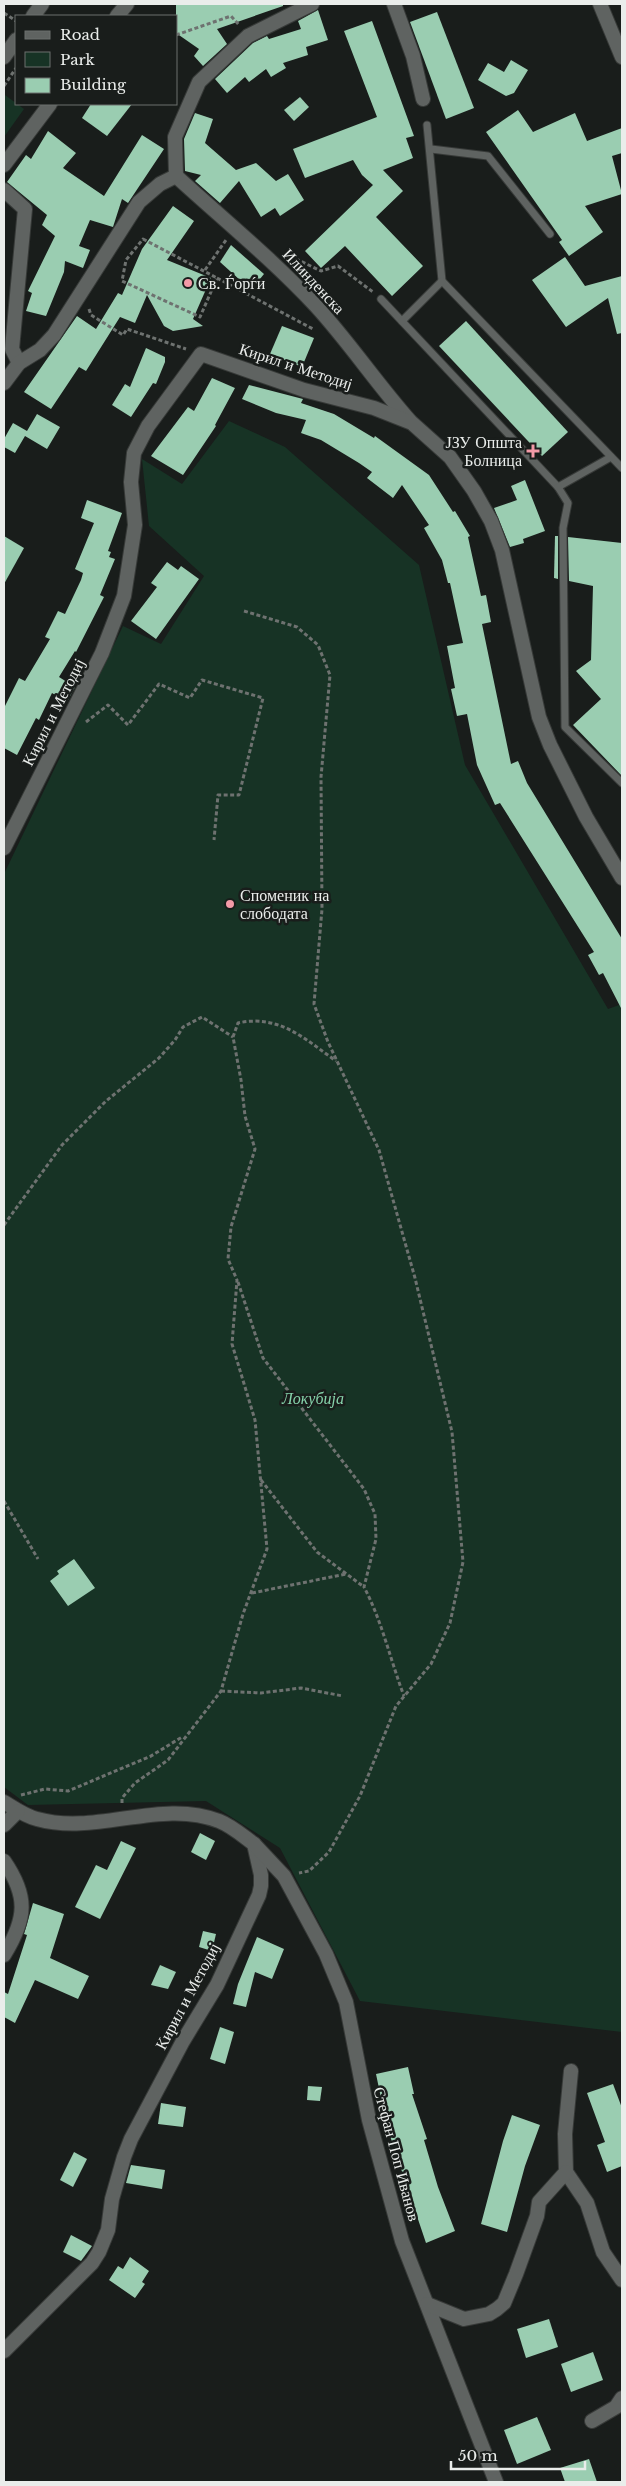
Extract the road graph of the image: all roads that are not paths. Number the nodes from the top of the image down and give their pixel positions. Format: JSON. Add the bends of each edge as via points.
{"nodes":[{"id":1,"x":42,"y":4,"type":"edge"},
{"id":2,"x":312,"y":4,"type":"edge"},
{"id":3,"x":394,"y":4,"type":"edge"},
{"id":4,"x":600,"y":4,"type":"edge"},
{"id":5,"x":34,"y":15,"type":"edge"},
{"id":6,"x":15,"y":41,"type":"edge"},
{"id":7,"x":4,"y":57,"type":"edge"},
{"id":8,"x":622,"y":57,"type":"edge"},
{"id":9,"x":423,"y":99,"type":"dead end"},
{"id":10,"x":49,"y":105,"type":"edge"},
{"id":11,"x":427,"y":125,"type":"dead end"},
{"id":12,"x":431,"y":148,"type":"junction"},
{"id":13,"x":4,"y":165,"type":"edge"},
{"id":14,"x":176,"y":176,"type":"junction"},
{"id":15,"x":4,"y":190,"type":"edge"},
{"id":16,"x":550,"y":234,"type":"dead end"},
{"id":17,"x":442,"y":281,"type":"junction"},
{"id":18,"x":381,"y":299,"type":"road end"},
{"id":19,"x":402,"y":321,"type":"junction"},
{"id":20,"x":19,"y":363,"type":"junction"},
{"id":21,"x":4,"y":384,"type":"edge"},
{"id":22,"x":412,"y":423,"type":"junction"},
{"id":23,"x":611,"y":457,"type":"junction"},
{"id":24,"x":622,"y":468,"type":"edge"},
{"id":25,"x":558,"y":487,"type":"junction"},
{"id":26,"x":622,"y":783,"type":"edge"},
{"id":27,"x":4,"y":848,"type":"edge"},
{"id":28,"x":622,"y":878,"type":"edge"},
{"id":29,"x":11,"y":1806,"type":"edge"},
{"id":30,"x":4,"y":1825,"type":"edge"},
{"id":31,"x":254,"y":1844,"type":"junction"},
{"id":32,"x":4,"y":1861,"type":"edge"},
{"id":33,"x":4,"y":1955,"type":"edge"},
{"id":34,"x":572,"y":2071,"type":"dead end"},
{"id":35,"x":566,"y":2172,"type":"junction"},
{"id":36,"x":622,"y":2280,"type":"edge"},
{"id":37,"x":427,"y":2304,"type":"junction"},
{"id":38,"x":4,"y":2351,"type":"edge"},
{"id":39,"x":622,"y":2398,"type":"edge"},
{"id":40,"x":592,"y":2421,"type":"dead end"},
{"id":41,"x":496,"y":2482,"type":"edge"}],
"edges":[{"from":1,"to":5,"type":"street"},
{"from":2,"to":14,"type":"street","via":[[248,36],[200,82],[175,137]]},
{"from":3,"to":9,"type":"street","via":[[413,56]]},
{"from":4,"to":8,"type":"street"},
{"from":6,"to":7,"type":"street"},
{"from":10,"to":13,"type":"street"},
{"from":11,"to":12,"type":"lane"},
{"from":12,"to":16,"type":"lane","via":[[488,156]]},
{"from":12,"to":17,"type":"lane"},
{"from":14,"to":20,"type":"street","via":[[160,184],[139,202],[54,336],[40,350]]},
{"from":14,"to":22,"type":"street","name":"Илинденска","via":[[293,281]]},
{"from":15,"to":20,"type":"street","via":[[25,209],[12,349]]},
{"from":17,"to":19,"type":"lane"},
{"from":17,"to":23,"type":"lane"},
{"from":18,"to":19,"type":"lane"},
{"from":19,"to":25,"type":"lane"},
{"from":20,"to":21,"type":"street"},
{"from":22,"to":27,"type":"street","name":"Кирил и Методиј","via":[[201,354],[148,426],[134,453],[130,482],[135,524],[124,596],[102,653]]},
{"from":22,"to":28,"type":"street","name":"Кирил и Методиј","via":[[450,457],[491,522],[502,550],[539,716],[586,817]]},
{"from":23,"to":24,"type":"lane"},
{"from":23,"to":25,"type":"lane"},
{"from":25,"to":26,"type":"lane","via":[[568,503],[563,528],[566,726]]},
{"from":29,"to":30,"type":"street"},
{"from":29,"to":31,"type":"street","via":[[36,1819],[50,1822],[90,1823],[170,1814],[198,1815],[220,1821]]},
{"from":31,"to":37,"type":"street","name":"Стефан Поп Иванов","via":[[284,1876],[326,1954],[346,2002],[374,2139],[402,2241]]},
{"from":31,"to":38,"type":"street","name":"Кирил и Методиј","via":[[261,1875],[259,1895],[217,1985],[183,2041],[132,2139],[124,2157],[112,2199],[108,2230],[99,2252],[92,2263]]},
{"from":32,"to":33,"type":"street","via":[[22,1898],[19,1923]]},
{"from":34,"to":35,"type":"street","via":[[564,2134]]},
{"from":35,"to":36,"type":"street","via":[[587,2203],[603,2252]]},
{"from":35,"to":37,"type":"street","via":[[539,2202],[516,2274],[504,2303],[497,2310],[464,2319]]},
{"from":37,"to":41,"type":"street","name":"Стефан Поп Иванов"},
{"from":39,"to":40,"type":"street","via":[[616,2407]]}]}
